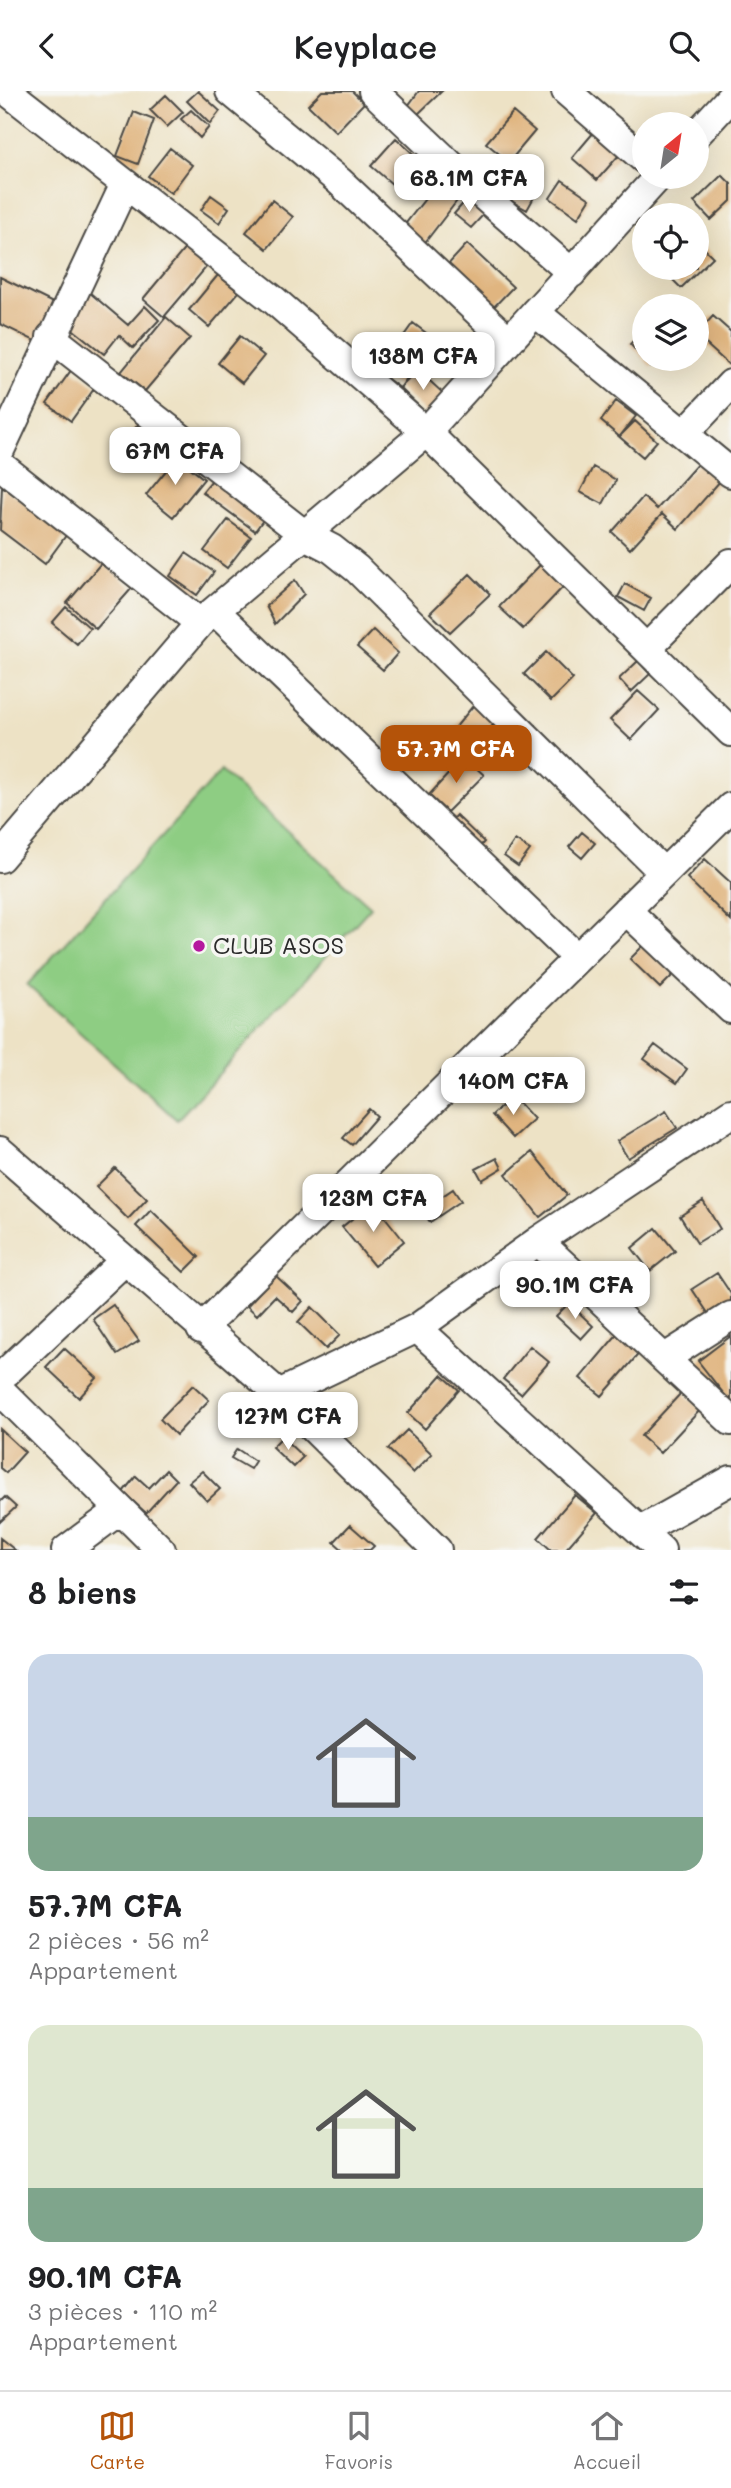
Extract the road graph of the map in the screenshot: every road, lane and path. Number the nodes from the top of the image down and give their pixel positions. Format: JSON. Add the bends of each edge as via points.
{"nodes":[{"id":1,"x":7,"y":91,"type":"edge"},
{"id":2,"x":230,"y":91,"type":"edge"},
{"id":3,"x":373,"y":91,"type":"edge"},
{"id":4,"x":566,"y":91,"type":"edge"},
{"id":5,"x":731,"y":97,"type":"edge"},
{"id":6,"x":709,"y":121,"type":"edge"},
{"id":7,"x":632,"y":149,"type":"edge"},
{"id":8,"x":125,"y":184,"type":"junction"},
{"id":9,"x":647,"y":189,"type":"edge"},
{"id":10,"x":572,"y":273,"type":"junction"},
{"id":11,"x":535,"y":312,"type":"junction"},
{"id":12,"x":51,"y":337,"type":"junction"},
{"id":13,"x":509,"y":341,"type":"junction"},
{"id":14,"x":731,"y":384,"type":"edge"},
{"id":15,"x":426,"y":432,"type":"junction"},
{"id":16,"x":684,"y":434,"type":"junction"},
{"id":17,"x":0,"y":450,"type":"edge"},
{"id":18,"x":0,"y":465,"type":"edge"},
{"id":19,"x":731,"y":473,"type":"edge"},
{"id":20,"x":305,"y":535,"type":"junction"},
{"id":21,"x":731,"y":563,"type":"edge"},
{"id":22,"x":207,"y":617,"type":"junction"},
{"id":23,"x":648,"y":647,"type":"junction"},
{"id":24,"x":731,"y":732,"type":"edge"},
{"id":25,"x":731,"y":807,"type":"edge"},
{"id":26,"x":0,"y":858,"type":"edge"},
{"id":27,"x":664,"y":873,"type":"junction"},
{"id":28,"x":626,"y":910,"type":"junction"},
{"id":29,"x":577,"y":958,"type":"junction"},
{"id":30,"x":731,"y":1009,"type":"edge"},
{"id":31,"x":731,"y":1113,"type":"edge"},
{"id":32,"x":4,"y":1162,"type":"edge"},
{"id":33,"x":538,"y":1241,"type":"junction"},
{"id":34,"x":125,"y":1260,"type":"junction"},
{"id":35,"x":731,"y":1316,"type":"edge"},
{"id":36,"x":417,"y":1328,"type":"junction"},
{"id":37,"x":201,"y":1329,"type":"junction"},
{"id":38,"x":665,"y":1358,"type":"junction"},
{"id":39,"x":0,"y":1378,"type":"edge"},
{"id":40,"x":0,"y":1390,"type":"edge"},
{"id":41,"x":279,"y":1394,"type":"junction"},
{"id":42,"x":731,"y":1420,"type":"edge"},
{"id":43,"x":731,"y":1480,"type":"edge"},
{"id":44,"x":120,"y":1510,"type":"junction"},
{"id":45,"x":642,"y":1529,"type":"junction"},
{"id":46,"x":66,"y":1550,"type":"edge"},
{"id":47,"x":161,"y":1550,"type":"edge"},
{"id":48,"x":437,"y":1550,"type":"edge"},
{"id":49,"x":661,"y":1550,"type":"edge"}],
"edges":[{"from":1,"to":8,"type":"street"},
{"from":2,"to":13,"type":"street","via":[[339,181]]},
{"from":3,"to":10,"type":"street"},
{"from":4,"to":7,"type":"street"},
{"from":5,"to":6,"type":"street"},
{"from":8,"to":12,"type":"street"},
{"from":8,"to":15,"type":"street","via":[[275,301]]},
{"from":9,"to":10,"type":"street"},
{"from":10,"to":11,"type":"street"},
{"from":11,"to":13,"type":"street"},
{"from":11,"to":16,"type":"street"},
{"from":12,"to":17,"type":"street"},
{"from":12,"to":20,"type":"street"},
{"from":13,"to":15,"type":"street"},
{"from":14,"to":16,"type":"street"},
{"from":15,"to":20,"type":"street"},
{"from":15,"to":23,"type":"street"},
{"from":16,"to":19,"type":"street"},
{"from":18,"to":22,"type":"street"},
{"from":20,"to":22,"type":"street"},
{"from":20,"to":27,"type":"street","via":[[358,569]]},
{"from":21,"to":23,"type":"street"},
{"from":22,"to":26,"type":"street"},
{"from":22,"to":29,"type":"street"},
{"from":23,"to":24,"type":"street"},
{"from":25,"to":27,"type":"street"},
{"from":27,"to":28,"type":"street"},
{"from":28,"to":29,"type":"street"},
{"from":28,"to":30,"type":"street"},
{"from":29,"to":37,"type":"street"},
{"from":31,"to":33,"type":"street"},
{"from":32,"to":34,"type":"street"},
{"from":33,"to":36,"type":"street"},
{"from":33,"to":38,"type":"street"},
{"from":34,"to":37,"type":"street"},
{"from":34,"to":39,"type":"street"},
{"from":35,"to":38,"type":"street"},
{"from":36,"to":41,"type":"street"},
{"from":36,"to":45,"type":"street"},
{"from":37,"to":41,"type":"street"},
{"from":38,"to":42,"type":"street"},
{"from":40,"to":44,"type":"street"},
{"from":41,"to":48,"type":"street"},
{"from":43,"to":45,"type":"street"},
{"from":44,"to":46,"type":"street"},
{"from":44,"to":47,"type":"street"},
{"from":45,"to":49,"type":"street"}]}
